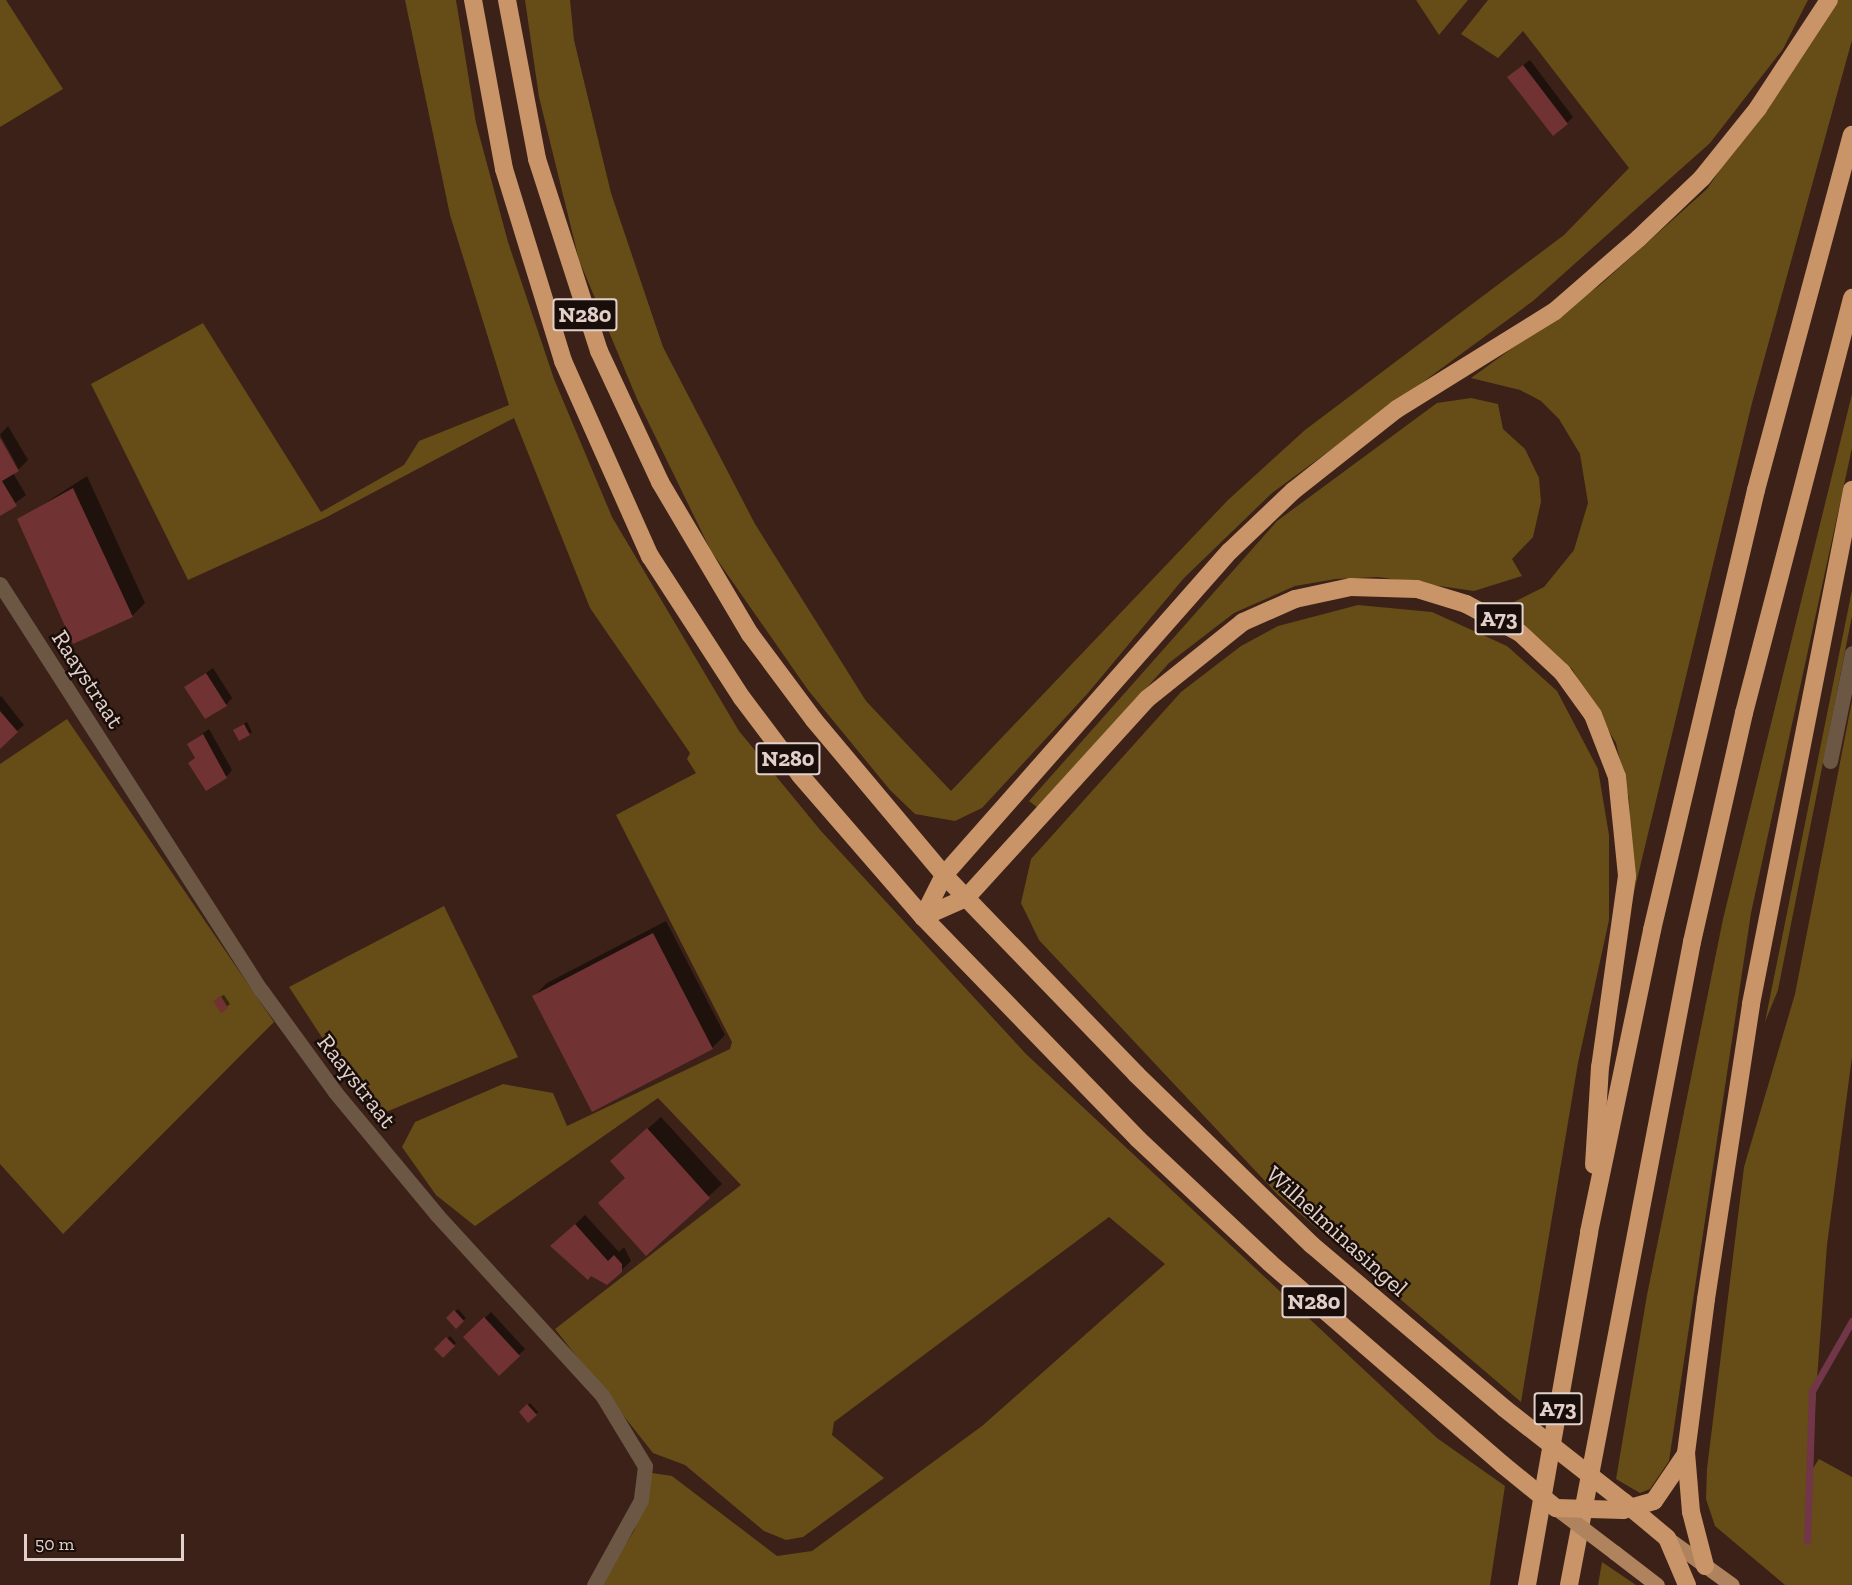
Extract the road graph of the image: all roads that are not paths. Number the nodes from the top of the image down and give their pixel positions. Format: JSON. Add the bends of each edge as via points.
{"nodes":[{"id":1,"x":473,"y":0,"type":"edge"},
{"id":2,"x":507,"y":0,"type":"edge"},
{"id":3,"x":1829,"y":0,"type":"edge"},
{"id":4,"x":1852,"y":135,"type":"edge"},
{"id":5,"x":1852,"y":298,"type":"edge"},
{"id":6,"x":1852,"y":489,"type":"edge"},
{"id":7,"x":0,"y":584,"type":"edge"},
{"id":8,"x":1852,"y":653,"type":"edge"},
{"id":9,"x":1830,"y":761,"type":"dead end"},
{"id":10,"x":945,"y":875,"type":"junction"},
{"id":11,"x":966,"y":898,"type":"junction"},
{"id":12,"x":923,"y":917,"type":"junction"},
{"id":13,"x":1589,"y":1232,"type":"junction"},
{"id":14,"x":1686,"y":1453,"type":"junction"},
{"id":15,"x":1626,"y":1507,"type":"junction"},
{"id":16,"x":1556,"y":1508,"type":"junction"},
{"id":17,"x":1667,"y":1538,"type":"junction"},
{"id":18,"x":1705,"y":1566,"type":"junction"},
{"id":19,"x":594,"y":1585,"type":"edge"},
{"id":20,"x":1527,"y":1585,"type":"edge"},
{"id":21,"x":1569,"y":1585,"type":"edge"},
{"id":22,"x":1657,"y":1585,"type":"edge"},
{"id":23,"x":1687,"y":1585,"type":"edge"},
{"id":24,"x":1732,"y":1585,"type":"edge"}],
"edges":[{"from":1,"to":12,"type":"highway","number":"N280","via":[[490,104],[530,261],[563,361],[630,514],[670,588],[742,698],[800,775]]},
{"from":2,"to":10,"type":"highway","number":"N280","via":[[537,159],[561,244],[598,351],[660,482],[730,604],[781,677]]},
{"from":3,"to":10,"type":"highway","via":[[1758,108],[1702,177],[1570,299],[1397,410],[1262,519]]},
{"from":4,"to":13,"type":"highway","number":"A73","via":[[1704,700]]},
{"from":5,"to":21,"type":"highway","number":"A73","via":[[1747,701],[1692,942],[1631,1238]]},
{"from":6,"to":14,"type":"highway","via":[[1751,1004]]},
{"from":7,"to":19,"type":"street","name":"Raaystraat","via":[[261,990],[335,1092],[437,1215],[602,1395],[645,1466],[641,1500]]},
{"from":8,"to":9,"type":"street"},
{"from":10,"to":11,"type":"highway","name":"Wilhelminasingel","number":"N280"},
{"from":10,"to":12,"type":"highway"},
{"from":11,"to":12,"type":"highway","number":"A73"},
{"from":11,"to":13,"type":"highway","number":"A73","via":[[1148,699],[1200,652],[1254,616],[1308,595],[1371,586],[1432,592],[1492,615],[1542,651],[1583,699],[1611,758],[1622,800],[1625,909],[1600,1066]]},
{"from":11,"to":15,"type":"highway","name":"Wilhelminasingel","number":"N280","bridge":true,"via":[[1252,1188],[1504,1408]]},
{"from":12,"to":16,"type":"highway","number":"N280","bridge":true,"via":[[1172,1171]]},
{"from":13,"to":20,"type":"highway","number":"A73"},
{"from":14,"to":15,"type":"highway","via":[[1665,1490]]},
{"from":14,"to":18,"type":"highway","via":[[1687,1492]]},
{"from":15,"to":16,"type":"highway","bridge":true},
{"from":15,"to":17,"type":"highway","name":"Wilhelminasingel","number":"N280"},
{"from":16,"to":22,"type":"main road","number":"N280","bridge":true},
{"from":17,"to":18,"type":"main road","name":"Wilhelminasingel","number":"N280"},
{"from":17,"to":23,"type":"highway"},
{"from":18,"to":24,"type":"main road","name":"Wilhelminasingel","number":"N280"}]}
